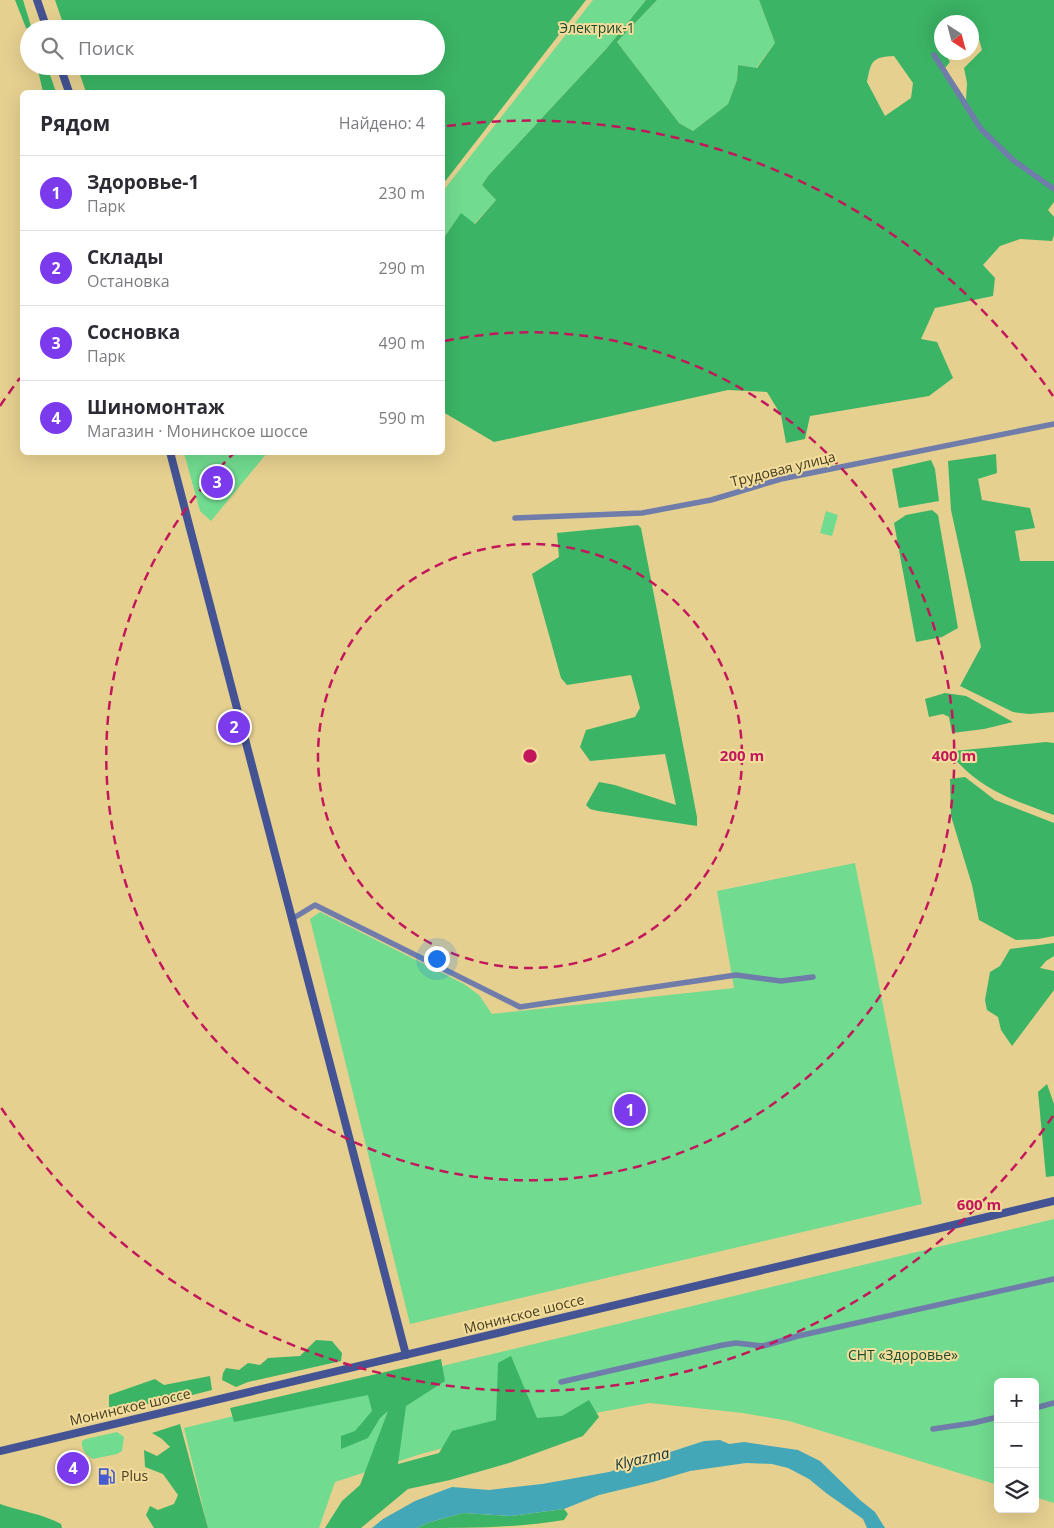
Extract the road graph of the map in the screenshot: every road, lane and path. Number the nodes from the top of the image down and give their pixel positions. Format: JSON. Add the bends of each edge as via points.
{"nodes":[{"id":1,"x":37,"y":0,"type":"edge"},
{"id":2,"x":44,"y":20,"type":"edge"},
{"id":3,"x":937,"y":60,"type":"edge"},
{"id":4,"x":63,"y":75,"type":"edge"},
{"id":5,"x":68,"y":90,"type":"edge"},
{"id":6,"x":1054,"y":189,"type":"edge"},
{"id":7,"x":1054,"y":424,"type":"edge"},
{"id":8,"x":171,"y":455,"type":"edge"},
{"id":9,"x":515,"y":518,"type":"dead end"},
{"id":10,"x":292,"y":919,"type":"junction"},
{"id":11,"x":812,"y":977,"type":"dead end"},
{"id":12,"x":1054,"y":1201,"type":"edge"},
{"id":13,"x":1054,"y":1279,"type":"edge"},
{"id":14,"x":406,"y":1356,"type":"junction"},
{"id":15,"x":561,"y":1382,"type":"dead end"},
{"id":16,"x":1054,"y":1404,"type":"edge"},
{"id":17,"x":1039,"y":1407,"type":"edge"},
{"id":18,"x":994,"y":1418,"type":"edge"},
{"id":19,"x":933,"y":1429,"type":"dead end"},
{"id":20,"x":0,"y":1451,"type":"edge"}],
"edges":[{"from":1,"to":2,"type":"main road"},
{"from":3,"to":6,"type":"street","via":[[981,129],[1013,160]]},
{"from":4,"to":5,"type":"main road"},
{"from":7,"to":9,"type":"street","name":"Трудовая улица","via":[[781,480],[711,500],[642,513]]},
{"from":8,"to":10,"type":"main road"},
{"from":10,"to":11,"type":"street","via":[[315,904],[520,1007],[736,975],[781,981]]},
{"from":10,"to":14,"type":"main road"},
{"from":12,"to":14,"type":"main road","name":"Монинское шоссе"},
{"from":13,"to":15,"type":"street","via":[[771,1344],[723,1345]]},
{"from":14,"to":20,"type":"main road","name":"Монинское шоссе"},
{"from":16,"to":17,"type":"street"},
{"from":18,"to":19,"type":"street"}]}
